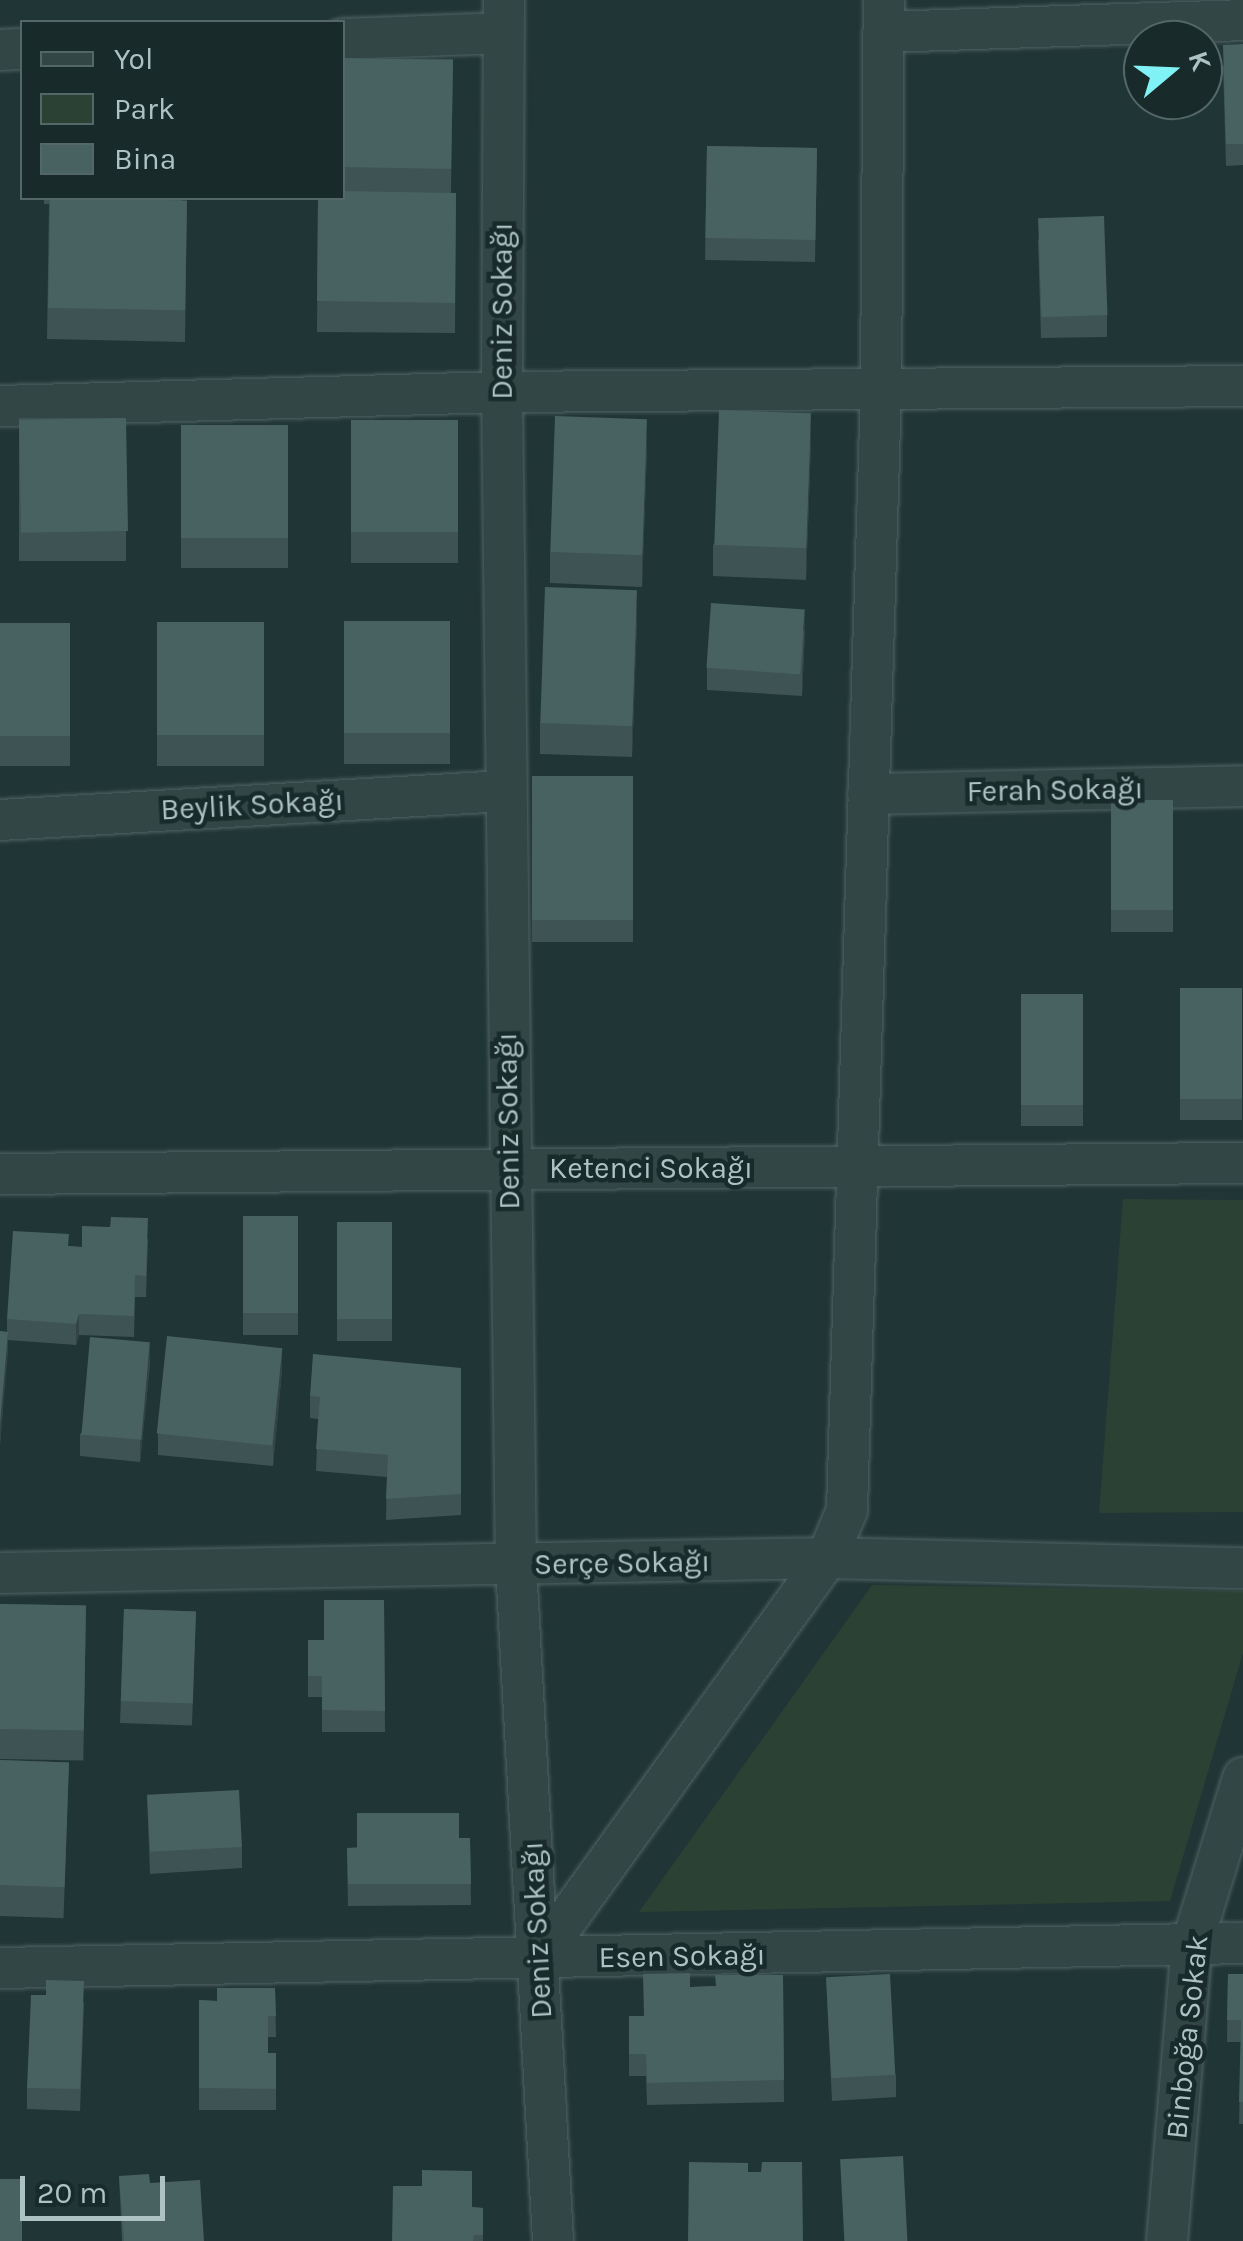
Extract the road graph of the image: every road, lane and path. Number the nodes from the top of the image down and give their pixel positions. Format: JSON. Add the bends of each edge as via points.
{"nodes":[{"id":1,"x":884,"y":16,"type":"edge"},
{"id":2,"x":504,"y":17,"type":"edge"},
{"id":3,"x":1243,"y":20,"type":"edge"},
{"id":4,"x":345,"y":38,"type":"edge"},
{"id":5,"x":1243,"y":386,"type":"edge"},
{"id":6,"x":880,"y":390,"type":"junction"},
{"id":7,"x":502,"y":392,"type":"junction"},
{"id":8,"x":0,"y":406,"type":"edge"},
{"id":9,"x":1243,"y":786,"type":"edge"},
{"id":10,"x":505,"y":791,"type":"junction"},
{"id":11,"x":868,"y":794,"type":"junction"},
{"id":12,"x":0,"y":820,"type":"edge"},
{"id":13,"x":1243,"y":1164,"type":"edge"},
{"id":14,"x":856,"y":1167,"type":"junction"},
{"id":15,"x":508,"y":1169,"type":"junction"},
{"id":16,"x":0,"y":1174,"type":"edge"},
{"id":17,"x":828,"y":1558,"type":"junction"},
{"id":18,"x":516,"y":1566,"type":"junction"},
{"id":19,"x":1243,"y":1568,"type":"edge"},
{"id":20,"x":0,"y":1573,"type":"edge"},
{"id":21,"x":1243,"y":1778,"type":"edge"},
{"id":22,"x":1192,"y":1944,"type":"junction"},
{"id":23,"x":1243,"y":1944,"type":"edge"},
{"id":24,"x":538,"y":1960,"type":"junction"},
{"id":25,"x":0,"y":1968,"type":"edge"},
{"id":26,"x":552,"y":2241,"type":"edge"},
{"id":27,"x":1167,"y":2241,"type":"edge"}],
"edges":[{"from":1,"to":3,"type":"street"},
{"from":1,"to":6,"type":"street"},
{"from":2,"to":4,"type":"street"},
{"from":2,"to":7,"type":"street","name":"Deniz Sokağı"},
{"from":5,"to":6,"type":"street"},
{"from":6,"to":7,"type":"street"},
{"from":6,"to":11,"type":"street"},
{"from":7,"to":8,"type":"street"},
{"from":7,"to":10,"type":"street","name":"Deniz Sokağı"},
{"from":9,"to":11,"type":"street","name":"Ferah Sokağı"},
{"from":10,"to":12,"type":"street","name":"Beylik Sokağı"},
{"from":10,"to":15,"type":"street","name":"Deniz Sokağı"},
{"from":11,"to":14,"type":"street"},
{"from":13,"to":14,"type":"street","name":"Ketenci Sokağı"},
{"from":14,"to":15,"type":"street","name":"Ketenci Sokağı"},
{"from":14,"to":17,"type":"street","via":[[846,1510]]},
{"from":15,"to":16,"type":"street","name":"Ketenci Sokağı"},
{"from":15,"to":18,"type":"street","name":"Deniz Sokağı"},
{"from":17,"to":18,"type":"street","name":"Serçe Sokağı"},
{"from":17,"to":19,"type":"street","name":"Serçe Sokağı"},
{"from":17,"to":24,"type":"street"},
{"from":18,"to":20,"type":"street","name":"Serçe Sokağı"},
{"from":18,"to":24,"type":"street","name":"Deniz Sokağı"},
{"from":21,"to":22,"type":"street","name":"Binboğa Sokak"},
{"from":22,"to":23,"type":"street","name":"Esen Sokağı"},
{"from":22,"to":24,"type":"street","name":"Esen Sokağı"},
{"from":22,"to":27,"type":"street","name":"Binboğa Sokak"},
{"from":24,"to":25,"type":"street","name":"Esen Sokağı"},
{"from":24,"to":26,"type":"street","name":"Deniz Sokağı"}]}
